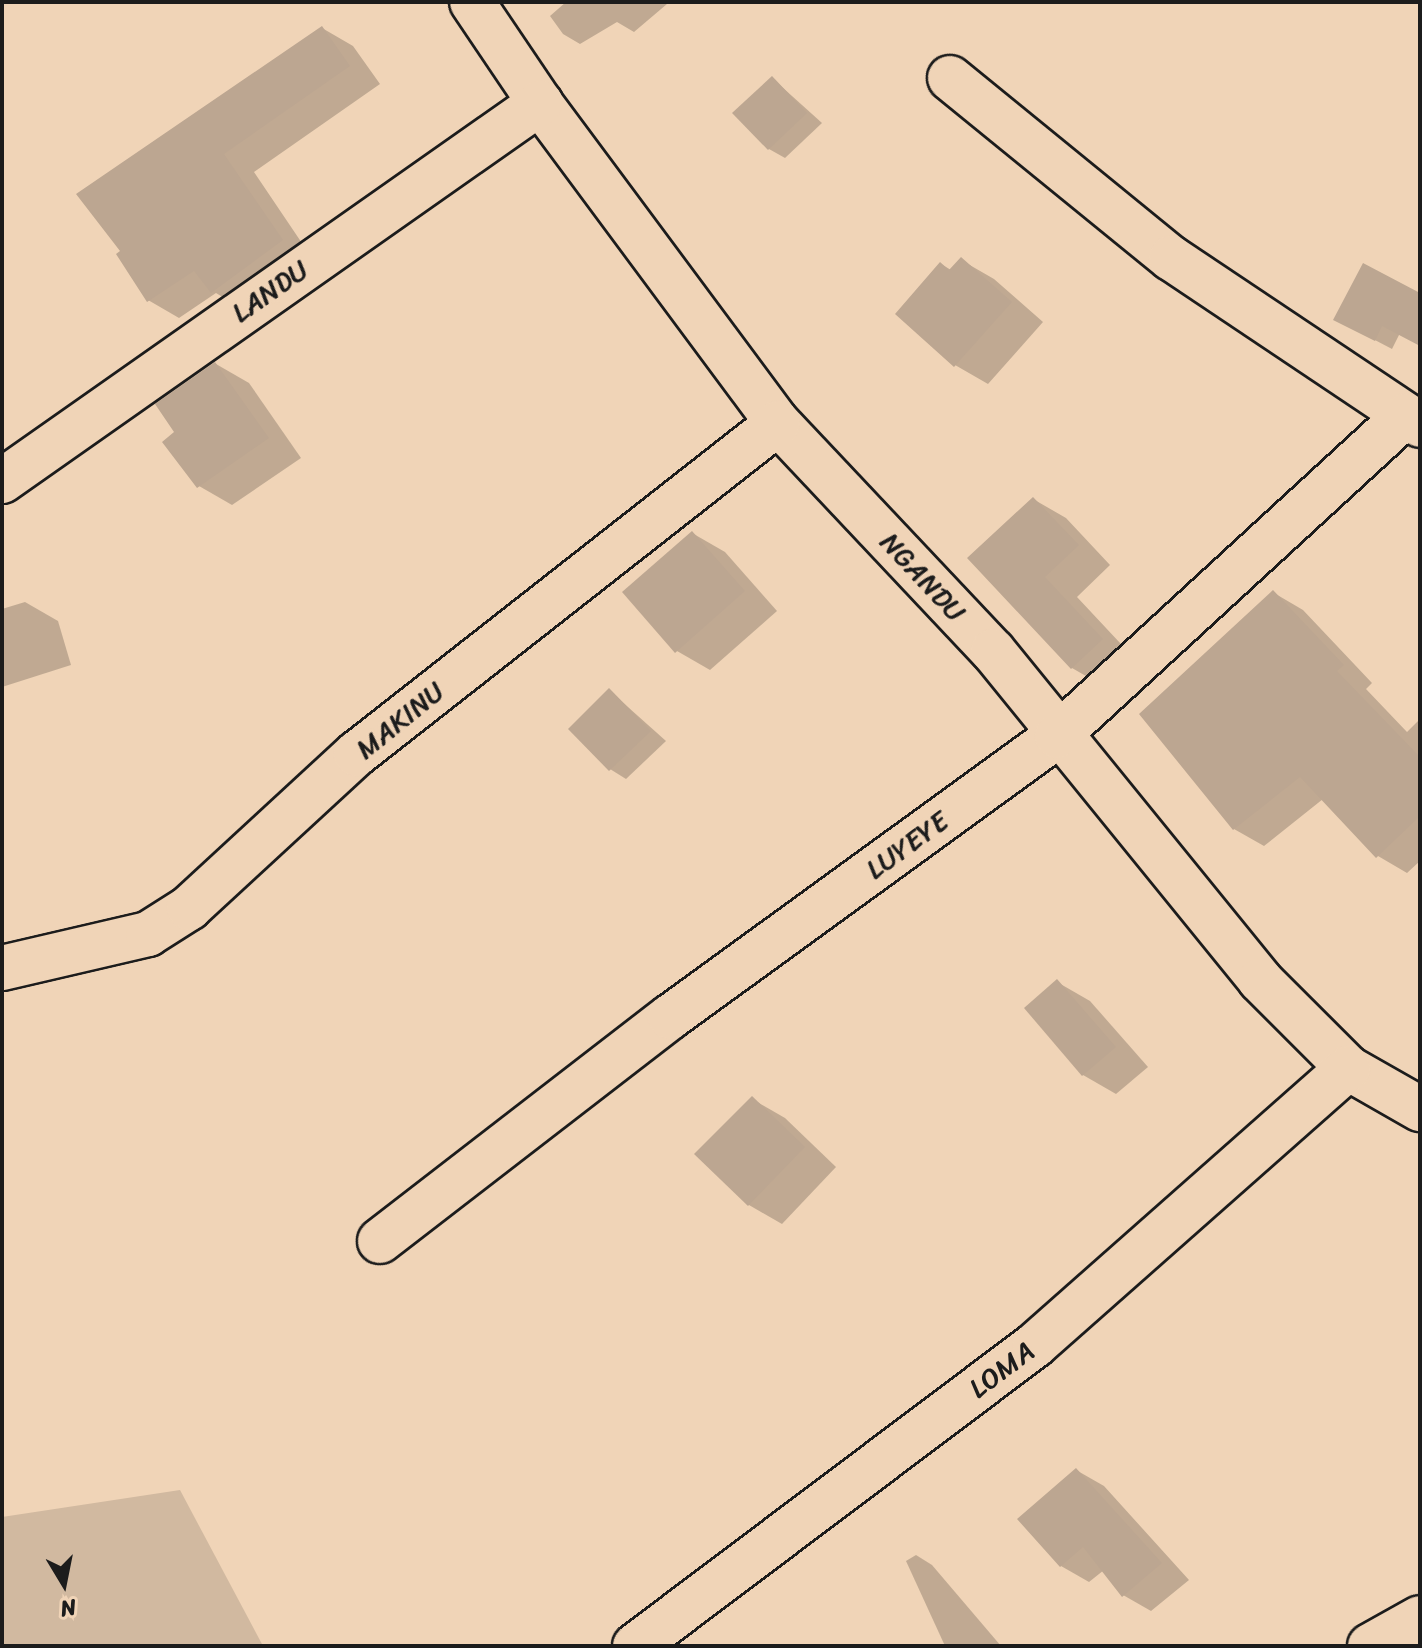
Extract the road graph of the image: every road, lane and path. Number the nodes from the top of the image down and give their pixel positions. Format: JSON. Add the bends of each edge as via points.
{"nodes":[{"id":1,"x":472,"y":2,"type":"edge"},
{"id":2,"x":950,"y":78,"type":"dead end"},
{"id":3,"x":540,"y":103,"type":"junction"},
{"id":4,"x":1412,"y":420,"type":"edge"},
{"id":5,"x":778,"y":423,"type":"junction"},
{"id":6,"x":2,"y":481,"type":"edge"},
{"id":7,"x":1057,"y":736,"type":"junction"},
{"id":8,"x":2,"y":968,"type":"edge"},
{"id":9,"x":1348,"y":1068,"type":"junction"},
{"id":10,"x":1420,"y":1109,"type":"edge"},
{"id":11,"x":380,"y":1241,"type":"dead end"},
{"id":12,"x":1420,"y":1618,"type":"edge"},
{"id":13,"x":635,"y":1646,"type":"edge"},
{"id":14,"x":1370,"y":1646,"type":"edge"}],
"edges":[{"from":1,"to":3,"type":"street","name":"NGANDU"},
{"from":2,"to":4,"type":"street","via":[[1171,258]]},
{"from":3,"to":5,"type":"street","name":"NGANDU"},
{"from":3,"to":6,"type":"street","name":"LANDU"},
{"from":4,"to":7,"type":"street","name":"LUYEYE"},
{"from":5,"to":7,"type":"street","name":"NGANDU","via":[[993,651]]},
{"from":5,"to":8,"type":"street","name":"MAKINU","via":[[356,754],[189,908],[148,934]]},
{"from":7,"to":9,"type":"street","name":"NGANDU","via":[[1260,980]]},
{"from":7,"to":11,"type":"street","name":"LUYEYE","via":[[670,1017]]},
{"from":9,"to":10,"type":"street","name":"NGANDU"},
{"from":9,"to":13,"type":"street","name":"LOMA","via":[[1035,1345]]},
{"from":12,"to":14,"type":"street"}]}
